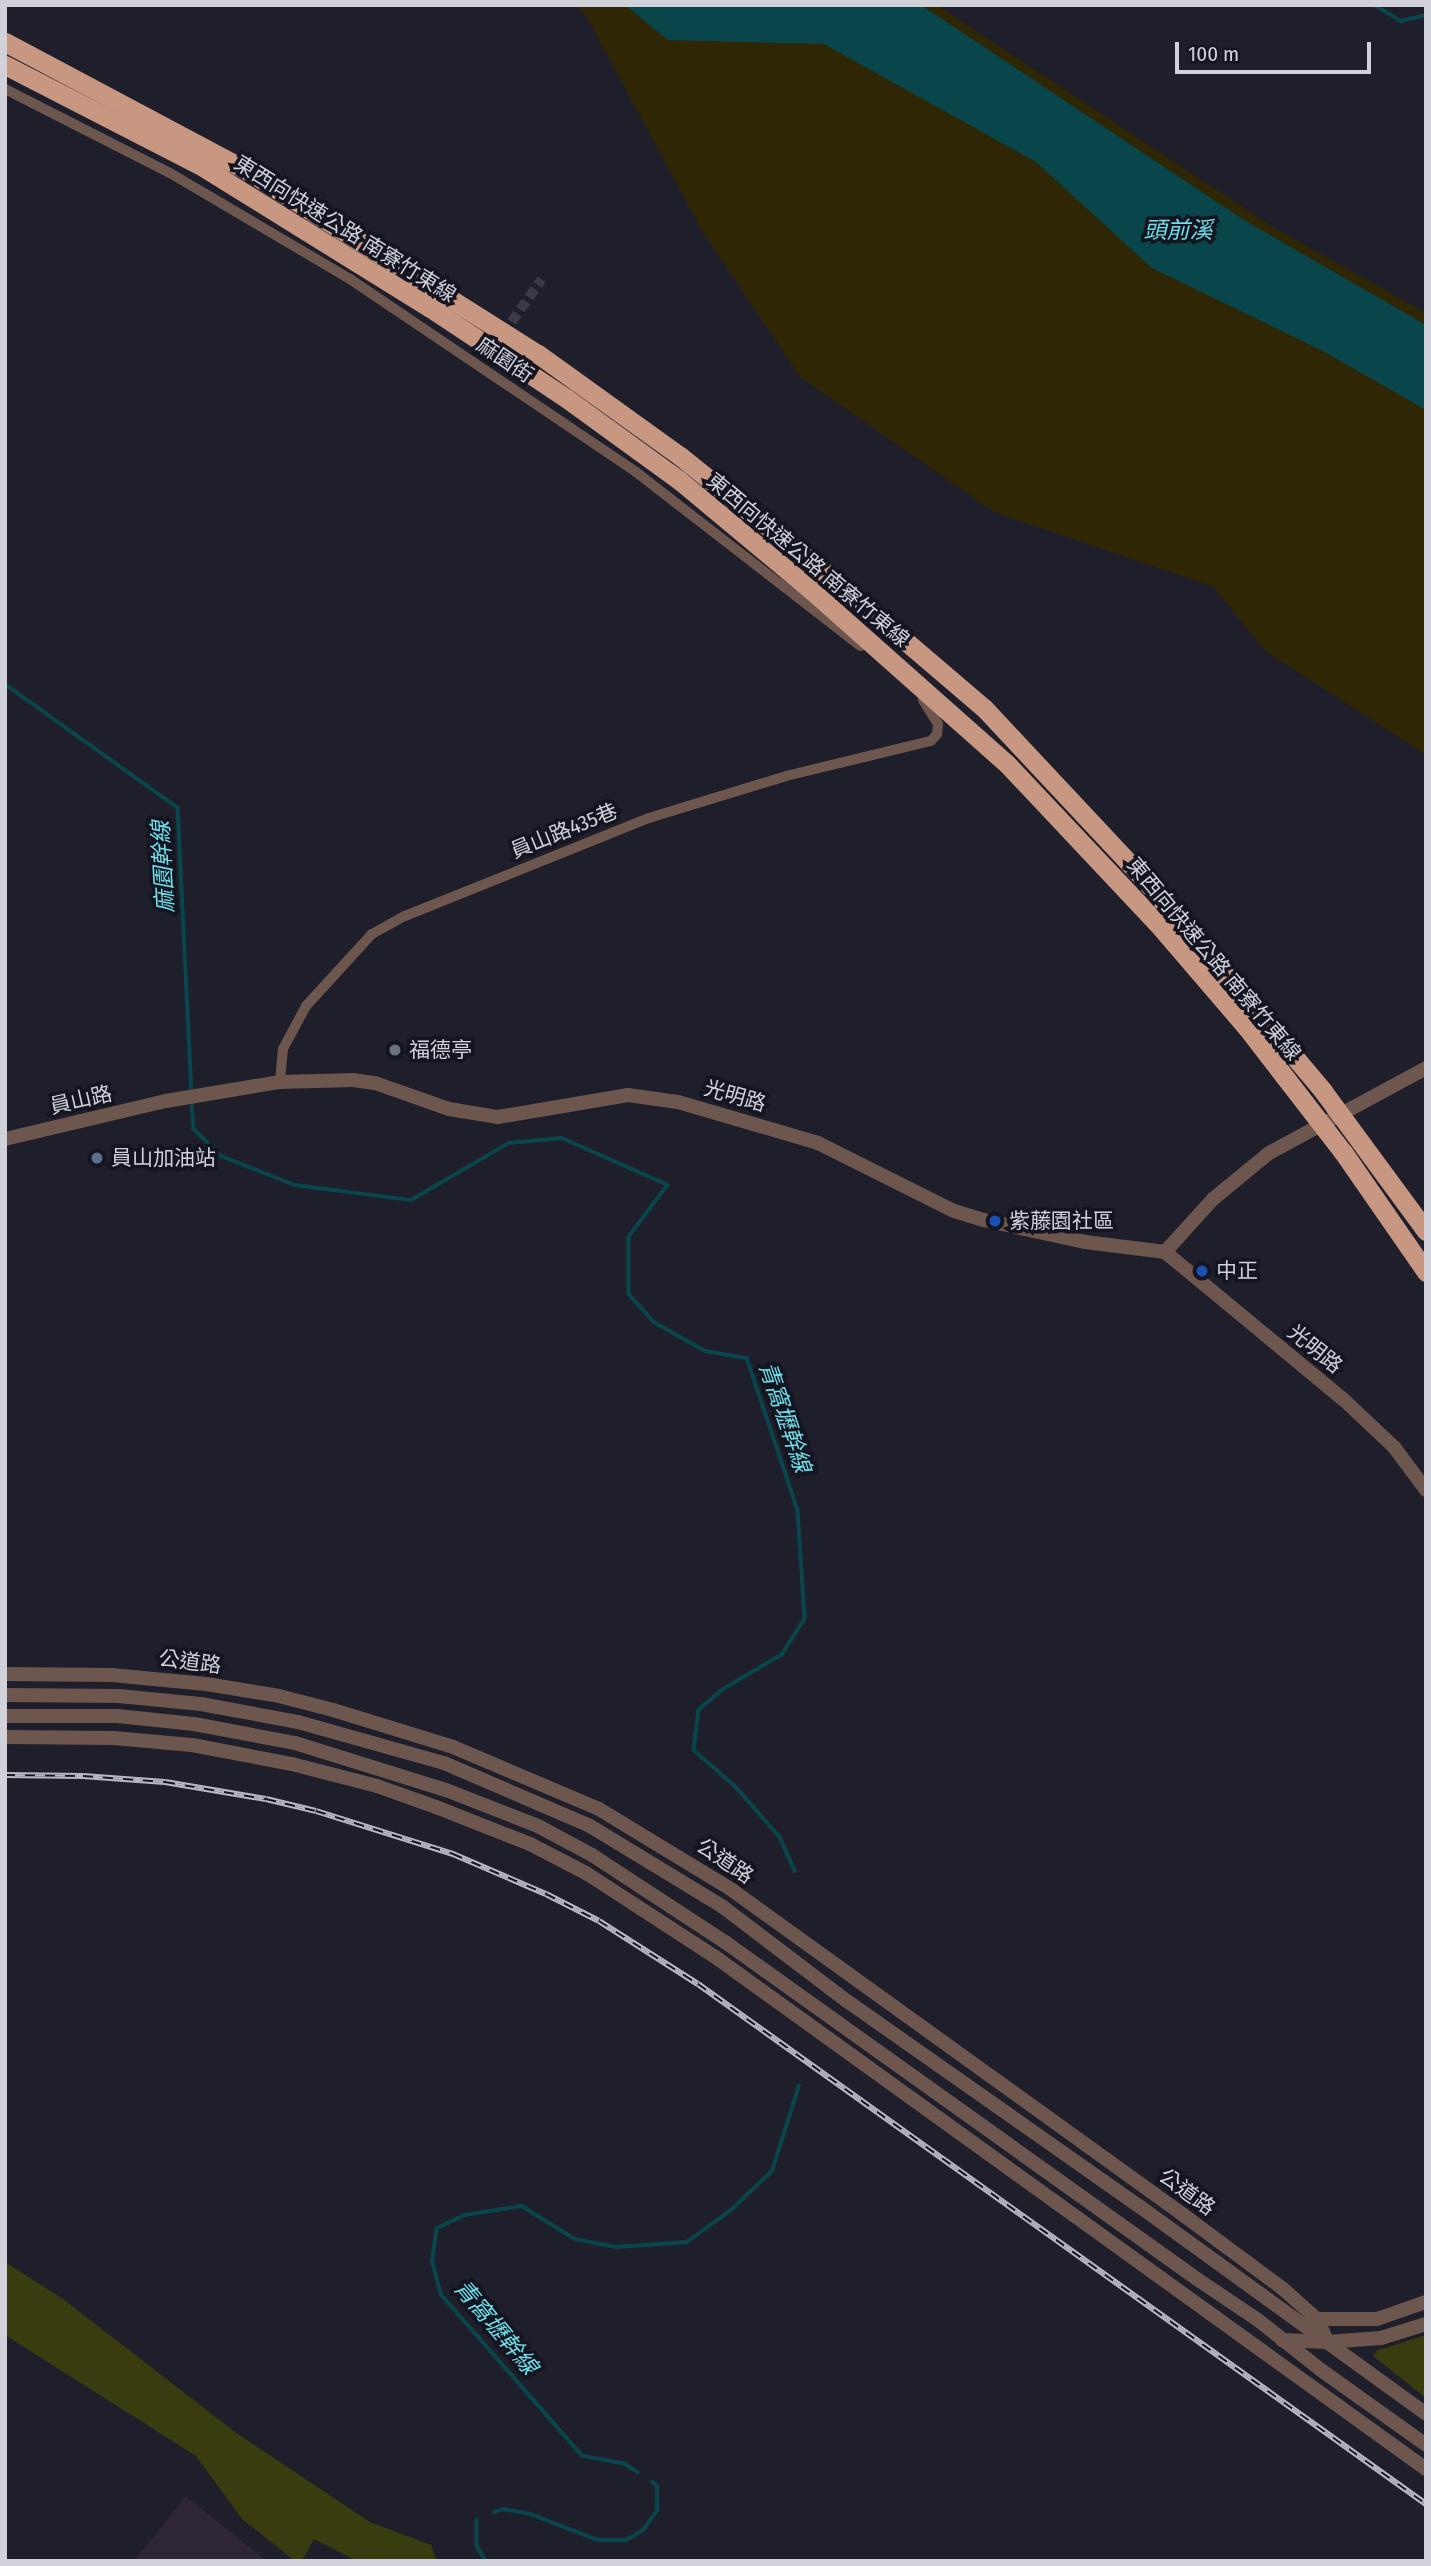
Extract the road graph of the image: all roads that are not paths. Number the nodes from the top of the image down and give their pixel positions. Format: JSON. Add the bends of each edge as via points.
{"nodes":[{"id":1,"x":5,"y":42,"type":"edge"},
{"id":2,"x":5,"y":65,"type":"edge"},
{"id":3,"x":5,"y":89,"type":"edge"},
{"id":4,"x":938,"y":724,"type":"joint"},
{"id":5,"x":1426,"y":1068,"type":"edge"},
{"id":6,"x":279,"y":1082,"type":"junction"},
{"id":7,"x":5,"y":1139,"type":"edge"},
{"id":8,"x":1426,"y":1231,"type":"edge"},
{"id":9,"x":1165,"y":1252,"type":"junction"},
{"id":10,"x":1426,"y":1272,"type":"edge"},
{"id":11,"x":1426,"y":1490,"type":"edge"},
{"id":12,"x":5,"y":1674,"type":"edge"},
{"id":13,"x":5,"y":1695,"type":"edge"},
{"id":14,"x":5,"y":1716,"type":"edge"},
{"id":15,"x":5,"y":1737,"type":"edge"},
{"id":16,"x":548,"y":1785,"type":"junction"},
{"id":17,"x":538,"y":1802,"type":"junction"},
{"id":18,"x":1182,"y":2214,"type":"junction"},
{"id":19,"x":1170,"y":2230,"type":"junction"},
{"id":20,"x":1426,"y":2302,"type":"edge"},
{"id":21,"x":1270,"y":2304,"type":"junction"},
{"id":22,"x":1318,"y":2320,"type":"junction"},
{"id":23,"x":1426,"y":2324,"type":"edge"},
{"id":24,"x":1245,"y":2337,"type":"junction"},
{"id":25,"x":1282,"y":2340,"type":"junction"},
{"id":26,"x":1328,"y":2342,"type":"junction"},
{"id":27,"x":1426,"y":2414,"type":"edge"},
{"id":28,"x":1426,"y":2445,"type":"edge"},
{"id":29,"x":1426,"y":2469,"type":"edge"}],
"edges":[{"from":1,"to":8,"type":"highway","name":"東西向快速公路 南寮竹東線","via":[[248,171],[538,354],[680,456],[834,580],[984,708],[1145,880],[1323,1091]]},
{"from":2,"to":10,"type":"highway","name":"東西向快速公路 南寮竹東線","via":[[198,164],[429,307],[678,480],[811,590],[1007,764],[1157,923],[1247,1028],[1343,1152]]},
{"from":3,"to":4,"type":"street","name":"麻園街","via":[[182,180],[350,279],[636,472],[829,620],[923,700]]},
{"from":4,"to":6,"type":"street","name":"員山路435巷","via":[[937,734],[921,745],[786,776],[649,818],[405,916],[372,934],[306,1006],[283,1049]]},
{"from":5,"to":9,"type":"street","via":[[1269,1153],[1213,1199]]},
{"from":6,"to":7,"type":"street","name":"員山路","via":[[166,1101]]},
{"from":6,"to":9,"type":"street","name":"光明路","via":[[375,1083],[449,1109],[498,1117],[628,1095],[678,1102],[818,1143],[954,1211],[1086,1242]]},
{"from":9,"to":11,"type":"street","name":"光明路","via":[[1343,1399],[1394,1447]]},
{"from":12,"to":16,"type":"street","name":"公道路","via":[[112,1675],[279,1696],[453,1747]]},
{"from":13,"to":17,"type":"street","name":"公道路","via":[[119,1696],[269,1716],[444,1763]]},
{"from":14,"to":25,"type":"street","via":[[118,1716],[194,1724],[295,1743],[446,1790],[538,1826],[592,1855],[725,1942]]},
{"from":15,"to":24,"type":"street","via":[[114,1738],[262,1757],[377,1786],[530,1844],[635,1902],[714,1955]]},
{"from":16,"to":17,"type":"street"},
{"from":16,"to":18,"type":"street","name":"公道路","via":[[598,1809],[732,1890]]},
{"from":17,"to":19,"type":"street","name":"公道路","via":[[590,1826],[723,1907],[830,1989]]},
{"from":18,"to":19,"type":"street"},
{"from":18,"to":22,"type":"street","name":"公道路"},
{"from":19,"to":21,"type":"street","name":"公道路"},
{"from":20,"to":22,"type":"street","name":"公道路","via":[[1377,2319]]},
{"from":21,"to":22,"type":"street","name":"公道路"},
{"from":21,"to":26,"type":"street","name":"公道路"},
{"from":22,"to":26,"type":"street","name":"公道路"},
{"from":23,"to":26,"type":"street","via":[[1381,2338]]},
{"from":24,"to":25,"type":"street"},
{"from":24,"to":29,"type":"street"},
{"from":25,"to":26,"type":"street"},
{"from":25,"to":28,"type":"street"},
{"from":26,"to":27,"type":"street","name":"公道路"}]}
